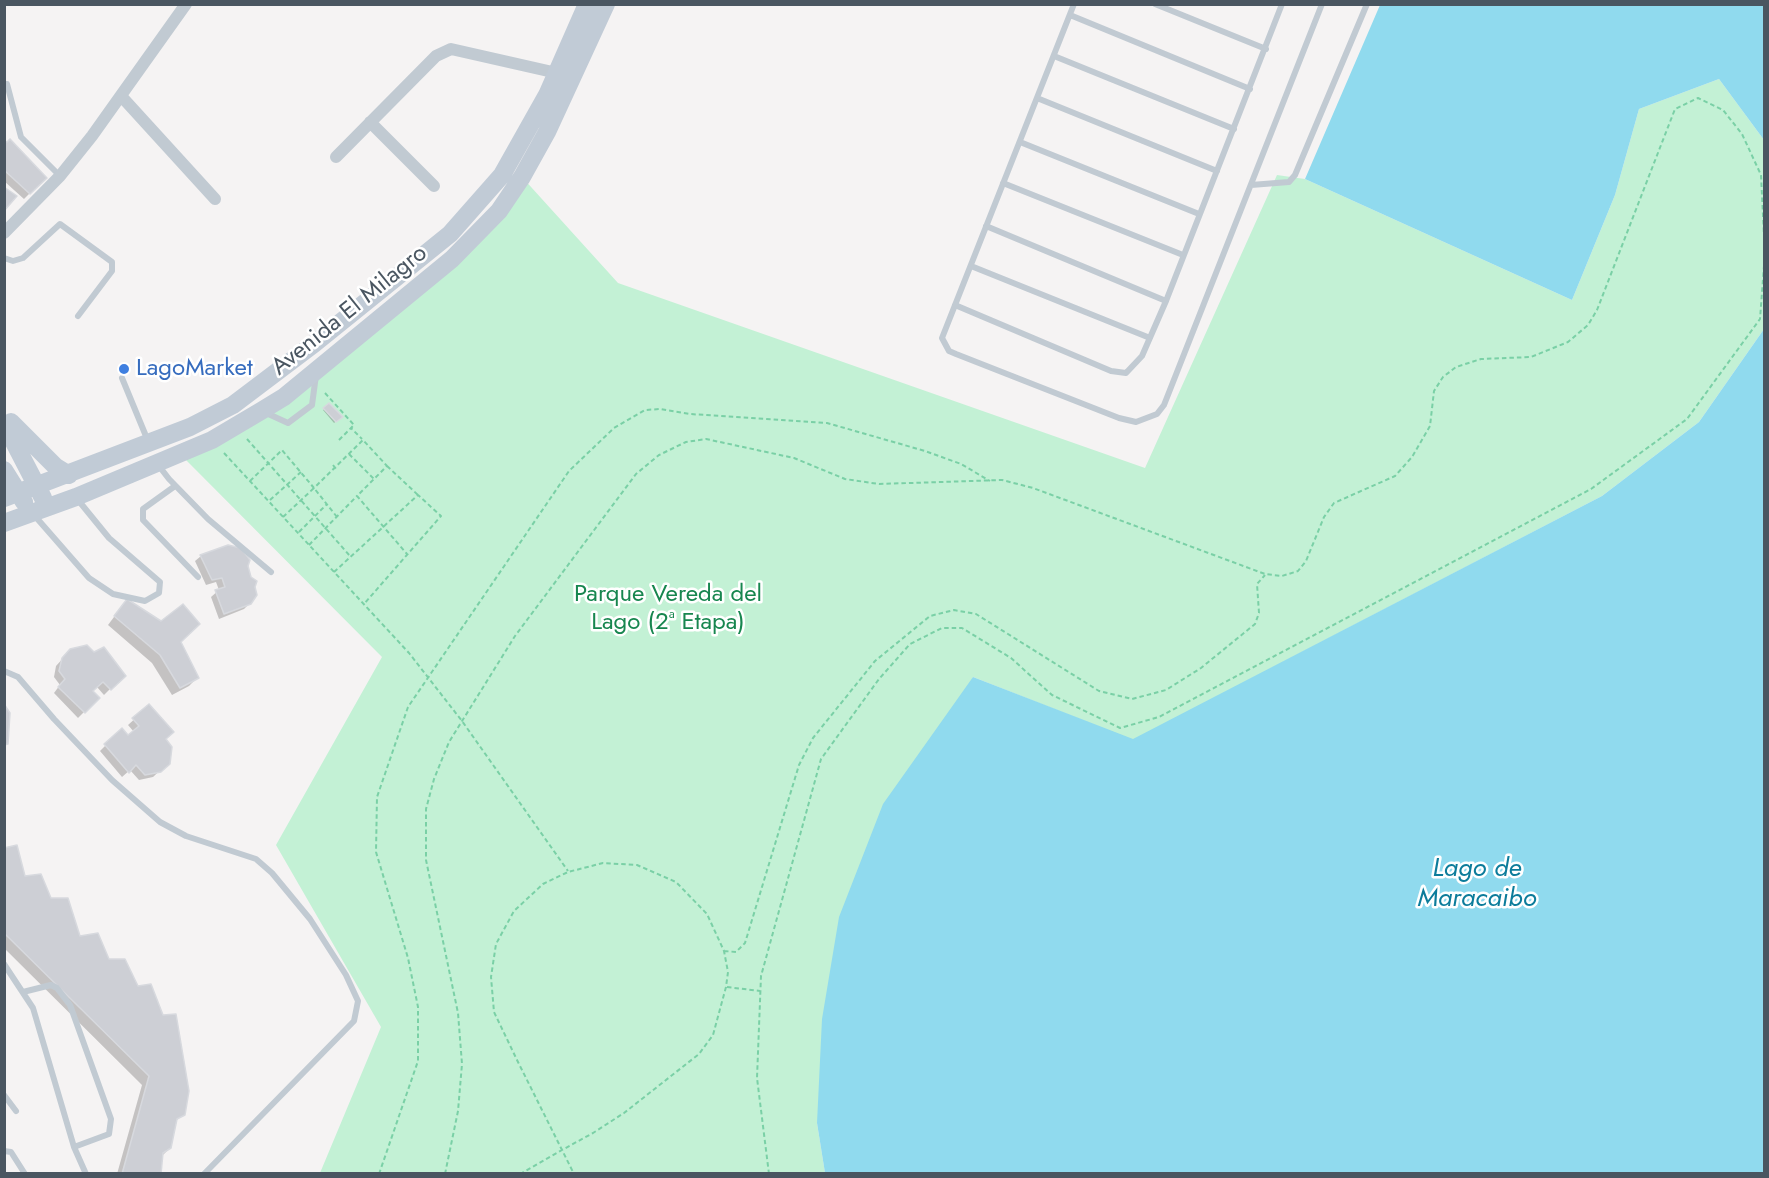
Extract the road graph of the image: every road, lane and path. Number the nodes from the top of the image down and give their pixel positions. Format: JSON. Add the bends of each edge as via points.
{"nodes":[{"id":1,"x":186,"y":4,"type":"edge"},
{"id":2,"x":587,"y":4,"type":"edge"},
{"id":3,"x":606,"y":4,"type":"edge"},
{"id":4,"x":1074,"y":4,"type":"edge"},
{"id":5,"x":1155,"y":4,"type":"edge"},
{"id":6,"x":1282,"y":4,"type":"edge"},
{"id":7,"x":1322,"y":4,"type":"edge"},
{"id":8,"x":1367,"y":4,"type":"edge"},
{"id":9,"x":1070,"y":15,"type":"junction"},
{"id":10,"x":1266,"y":49,"type":"junction"},
{"id":11,"x":1054,"y":56,"type":"junction"},
{"id":12,"x":557,"y":73,"type":"junction"},
{"id":13,"x":7,"y":84,"type":"dead end"},
{"id":14,"x":1250,"y":89,"type":"junction"},
{"id":15,"x":122,"y":97,"type":"junction"},
{"id":16,"x":1037,"y":98,"type":"junction"},
{"id":17,"x":370,"y":122,"type":"junction"},
{"id":18,"x":1234,"y":129,"type":"junction"},
{"id":19,"x":1020,"y":142,"type":"junction"},
{"id":20,"x":336,"y":157,"type":"dead end"},
{"id":21,"x":1217,"y":171,"type":"junction"},
{"id":22,"x":60,"y":176,"type":"junction"},
{"id":23,"x":1003,"y":183,"type":"junction"},
{"id":24,"x":1251,"y":184,"type":"junction"},
{"id":25,"x":434,"y":186,"type":"dead end"},
{"id":26,"x":215,"y":200,"type":"dead end"},
{"id":27,"x":1199,"y":214,"type":"junction"},
{"id":28,"x":986,"y":226,"type":"junction"},
{"id":29,"x":4,"y":233,"type":"edge"},
{"id":30,"x":1764,"y":236,"type":"edge"},
{"id":31,"x":1183,"y":255,"type":"junction"},
{"id":32,"x":4,"y":258,"type":"edge"},
{"id":33,"x":971,"y":266,"type":"junction"},
{"id":34,"x":1764,"y":266,"type":"edge"},
{"id":35,"x":1166,"y":301,"type":"junction"},
{"id":36,"x":955,"y":305,"type":"junction"},
{"id":37,"x":78,"y":316,"type":"dead end"},
{"id":38,"x":1150,"y":338,"type":"junction"},
{"id":39,"x":316,"y":376,"type":"junction"},
{"id":40,"x":122,"y":378,"type":"dead end"},
{"id":41,"x":4,"y":416,"type":"edge"},
{"id":42,"x":4,"y":423,"type":"edge"},
{"id":43,"x":235,"y":426,"type":"junction"},
{"id":44,"x":351,"y":428,"type":"junction"},
{"id":45,"x":212,"y":440,"type":"junction"},
{"id":46,"x":339,"y":440,"type":"dead end"},
{"id":47,"x":363,"y":440,"type":"junction"},
{"id":48,"x":149,"y":443,"type":"junction"},
{"id":49,"x":349,"y":454,"type":"junction"},
{"id":50,"x":157,"y":463,"type":"junction"},
{"id":51,"x":267,"y":464,"type":"junction"},
{"id":52,"x":387,"y":466,"type":"junction"},
{"id":53,"x":4,"y":470,"type":"edge"},
{"id":54,"x":301,"y":472,"type":"junction"},
{"id":55,"x":69,"y":475,"type":"junction"},
{"id":56,"x":374,"y":479,"type":"junction"},
{"id":57,"x":250,"y":481,"type":"junction"},
{"id":58,"x":990,"y":481,"type":"junction"},
{"id":59,"x":286,"y":485,"type":"junction"},
{"id":60,"x":175,"y":486,"type":"junction"},
{"id":61,"x":38,"y":487,"type":"junction"},
{"id":62,"x":314,"y":488,"type":"junction"},
{"id":63,"x":418,"y":495,"type":"junction"},
{"id":64,"x":11,"y":496,"type":"edge"},
{"id":65,"x":357,"y":496,"type":"junction"},
{"id":66,"x":76,"y":497,"type":"junction"},
{"id":67,"x":269,"y":501,"type":"junction"},
{"id":68,"x":300,"y":501,"type":"junction"},
{"id":69,"x":327,"y":504,"type":"junction"},
{"id":70,"x":40,"y":510,"type":"junction"},
{"id":71,"x":283,"y":517,"type":"junction"},
{"id":72,"x":314,"y":517,"type":"junction"},
{"id":73,"x":337,"y":517,"type":"junction"},
{"id":74,"x":4,"y":523,"type":"edge"},
{"id":75,"x":383,"y":527,"type":"junction"},
{"id":76,"x":325,"y":529,"type":"junction"},
{"id":77,"x":298,"y":533,"type":"junction"},
{"id":78,"x":309,"y":545,"type":"junction"},
{"id":79,"x":407,"y":555,"type":"junction"},
{"id":80,"x":351,"y":557,"type":"junction"},
{"id":81,"x":271,"y":572,"type":"dead end"},
{"id":82,"x":334,"y":572,"type":"junction"},
{"id":83,"x":1266,"y":574,"type":"junction"},
{"id":84,"x":198,"y":578,"type":"dead end"},
{"id":85,"x":364,"y":604,"type":"junction"},
{"id":86,"x":4,"y":670,"type":"edge"},
{"id":87,"x":427,"y":676,"type":"junction"},
{"id":88,"x":462,"y":722,"type":"junction"},
{"id":89,"x":568,"y":872,"type":"junction"},
{"id":90,"x":724,"y":951,"type":"junction"},
{"id":91,"x":4,"y":964,"type":"edge"},
{"id":92,"x":726,"y":987,"type":"junction"},
{"id":93,"x":22,"y":992,"type":"junction"},
{"id":94,"x":760,"y":992,"type":"junction"},
{"id":95,"x":4,"y":1095,"type":"edge"},
{"id":96,"x":16,"y":1111,"type":"dead end"},
{"id":97,"x":74,"y":1147,"type":"junction"},
{"id":98,"x":562,"y":1150,"type":"junction"},
{"id":99,"x":4,"y":1151,"type":"edge"},
{"id":100,"x":25,"y":1173,"type":"edge"},
{"id":101,"x":86,"y":1173,"type":"edge"},
{"id":102,"x":204,"y":1173,"type":"edge"},
{"id":103,"x":379,"y":1173,"type":"edge"},
{"id":104,"x":445,"y":1173,"type":"edge"},
{"id":105,"x":520,"y":1173,"type":"edge"},
{"id":106,"x":574,"y":1173,"type":"edge"},
{"id":107,"x":769,"y":1173,"type":"edge"}],
"edges":[{"from":1,"to":15,"type":"street"},
{"from":2,"to":12,"type":"main road","name":"Avenida El Milagro"},
{"from":3,"to":39,"type":"main road","name":"Avenida El Milagro","via":[[547,132],[499,211],[452,259]]},
{"from":4,"to":9,"type":"lane"},
{"from":5,"to":10,"type":"lane"},
{"from":6,"to":10,"type":"lane"},
{"from":7,"to":24,"type":"lane"},
{"from":8,"to":24,"type":"lane","via":[[1295,175],[1289,182]]},
{"from":9,"to":11,"type":"lane"},
{"from":9,"to":14,"type":"lane"},
{"from":10,"to":14,"type":"lane"},
{"from":11,"to":16,"type":"lane"},
{"from":11,"to":18,"type":"lane"},
{"from":12,"to":17,"type":"street","via":[[451,49],[436,56]]},
{"from":12,"to":48,"type":"main road","name":"Avenida El Milagro","via":[[502,175],[450,234],[233,405]]},
{"from":13,"to":22,"type":"lane","via":[[21,136]]},
{"from":14,"to":18,"type":"lane"},
{"from":15,"to":22,"type":"street"},
{"from":15,"to":26,"type":"street"},
{"from":16,"to":19,"type":"lane"},
{"from":16,"to":21,"type":"lane"},
{"from":17,"to":20,"type":"street"},
{"from":17,"to":25,"type":"street"},
{"from":18,"to":21,"type":"lane"},
{"from":19,"to":23,"type":"lane"},
{"from":19,"to":27,"type":"lane"},
{"from":21,"to":27,"type":"lane"},
{"from":22,"to":29,"type":"street"},
{"from":23,"to":28,"type":"lane"},
{"from":23,"to":31,"type":"lane"},
{"from":24,"to":36,"type":"lane","via":[[1164,405],[1146,419],[1136,422],[1119,418],[949,351],[942,338]]},
{"from":27,"to":31,"type":"lane"},
{"from":28,"to":33,"type":"lane"},
{"from":28,"to":35,"type":"lane"},
{"from":30,"to":83,"type":"path","via":[[1761,175],[1743,134],[1724,110],[1698,98],[1675,109],[1588,325],[1568,342],[1531,357],[1481,359],[1456,367],[1443,377],[1434,391],[1430,426],[1412,457],[1395,476],[1334,503],[1298,571],[1282,576]]},
{"from":31,"to":35,"type":"lane"},
{"from":32,"to":37,"type":"lane","via":[[22,258],[60,224],[112,262],[112,272]]},
{"from":33,"to":36,"type":"lane"},
{"from":33,"to":38,"type":"lane"},
{"from":34,"to":94,"type":"path","via":[[1760,319],[1687,419],[1591,489],[1159,717],[1120,728],[1052,695],[1011,658],[962,628],[942,628],[910,644],[879,679],[821,759],[760,976]]},
{"from":35,"to":38,"type":"lane"},
{"from":36,"to":38,"type":"lane","via":[[1111,371],[1126,373],[1142,356]]},
{"from":39,"to":43,"type":"main road","name":"Avenida El Milagro"},
{"from":39,"to":44,"type":"path","via":[[354,425]]},
{"from":40,"to":48,"type":"lane"},
{"from":41,"to":55,"type":"main road"},
{"from":42,"to":61,"type":"main road"},
{"from":43,"to":45,"type":"main road","name":"Avenida El Milagro"},
{"from":43,"to":51,"type":"path"},
{"from":44,"to":46,"type":"path"},
{"from":44,"to":47,"type":"path"},
{"from":45,"to":50,"type":"main road","name":"Avenida El Milagro"},
{"from":45,"to":57,"type":"path"},
{"from":47,"to":49,"type":"path"},
{"from":47,"to":52,"type":"path"},
{"from":48,"to":55,"type":"main road","name":"Avenida El Milagro"},
{"from":49,"to":56,"type":"path"},
{"from":49,"to":62,"type":"path"},
{"from":50,"to":60,"type":"lane"},
{"from":50,"to":66,"type":"main road","name":"Avenida El Milagro"},
{"from":51,"to":54,"type":"path","via":[[282,450]]},
{"from":51,"to":57,"type":"path"},
{"from":51,"to":59,"type":"path"},
{"from":52,"to":56,"type":"path"},
{"from":52,"to":63,"type":"path"},
{"from":53,"to":64,"type":"main road"},
{"from":54,"to":59,"type":"path"},
{"from":54,"to":62,"type":"path"},
{"from":55,"to":61,"type":"main road","name":"Avenida El Milagro"},
{"from":56,"to":65,"type":"path"},
{"from":57,"to":67,"type":"path"},
{"from":58,"to":83,"type":"path","via":[[1033,488]]},
{"from":58,"to":87,"type":"path","via":[[961,464],[925,451],[827,423],[645,410],[614,428],[569,471]]},
{"from":58,"to":88,"type":"path","via":[[879,484],[845,479],[794,458],[729,442],[686,442],[659,455],[636,474],[515,636]]},
{"from":59,"to":67,"type":"path"},
{"from":59,"to":68,"type":"path"},
{"from":60,"to":81,"type":"lane"},
{"from":60,"to":84,"type":"lane","via":[[143,509],[143,520]]},
{"from":61,"to":64,"type":"main road","name":"Avenida El Milagro"},
{"from":61,"to":70,"type":"main road"},
{"from":62,"to":68,"type":"path"},
{"from":62,"to":69,"type":"path"},
{"from":63,"to":75,"type":"path"},
{"from":63,"to":79,"type":"path","via":[[441,516]]},
{"from":64,"to":70,"type":"main road"},
{"from":65,"to":73,"type":"path"},
{"from":65,"to":75,"type":"path"},
{"from":66,"to":70,"type":"main road","name":"Avenida El Milagro"},
{"from":66,"to":70,"type":"lane","via":[[109,538],[160,582],[159,593],[145,600],[113,594],[89,578]]},
{"from":67,"to":71,"type":"path"},
{"from":68,"to":71,"type":"path"},
{"from":68,"to":72,"type":"path"},
{"from":69,"to":72,"type":"path"},
{"from":69,"to":73,"type":"path"},
{"from":70,"to":74,"type":"main road","name":"Avenida El Milagro"},
{"from":71,"to":77,"type":"path"},
{"from":72,"to":76,"type":"path"},
{"from":72,"to":77,"type":"path"},
{"from":73,"to":76,"type":"path"},
{"from":75,"to":79,"type":"path"},
{"from":75,"to":80,"type":"path"},
{"from":76,"to":78,"type":"path"},
{"from":76,"to":80,"type":"path"},
{"from":77,"to":78,"type":"path"},
{"from":78,"to":82,"type":"path"},
{"from":79,"to":85,"type":"path"},
{"from":80,"to":82,"type":"path"},
{"from":82,"to":85,"type":"path"},
{"from":83,"to":90,"type":"path","via":[[1257,584],[1259,613],[1255,624],[1201,668],[1166,690],[1132,699],[1099,691],[976,614],[954,610],[930,616],[875,661],[813,738],[799,765],[745,943],[736,952]]},
{"from":85,"to":87,"type":"path"},
{"from":86,"to":102,"type":"lane","via":[[18,677],[112,780],[160,822],[186,836],[256,859],[272,873],[310,919],[358,1001],[354,1021]]},
{"from":87,"to":88,"type":"path"},
{"from":87,"to":103,"type":"path","via":[[408,707],[377,797],[376,852],[408,958],[418,1007],[418,1061]]},
{"from":88,"to":89,"type":"path"},
{"from":88,"to":104,"type":"path","via":[[434,779],[424,835],[458,1013],[462,1064],[458,1111]]},
{"from":89,"to":90,"type":"path","via":[[603,863],[637,865],[676,882],[706,914]]},
{"from":89,"to":98,"type":"path","via":[[543,884],[514,911],[496,944],[491,977],[494,1012]]},
{"from":90,"to":92,"type":"path"},
{"from":91,"to":93,"type":"lane"},
{"from":92,"to":94,"type":"path"},
{"from":92,"to":98,"type":"path","via":[[713,1035],[699,1054],[624,1113]]},
{"from":93,"to":97,"type":"lane","via":[[33,1008]]},
{"from":93,"to":97,"type":"lane","via":[[51,986],[70,1005],[111,1119],[109,1134]]},
{"from":94,"to":107,"type":"path","via":[[757,1078]]},
{"from":95,"to":96,"type":"lane"},
{"from":97,"to":101,"type":"lane"},
{"from":98,"to":105,"type":"path"},
{"from":98,"to":106,"type":"path"},
{"from":99,"to":100,"type":"lane","via":[[11,1152]]}]}
